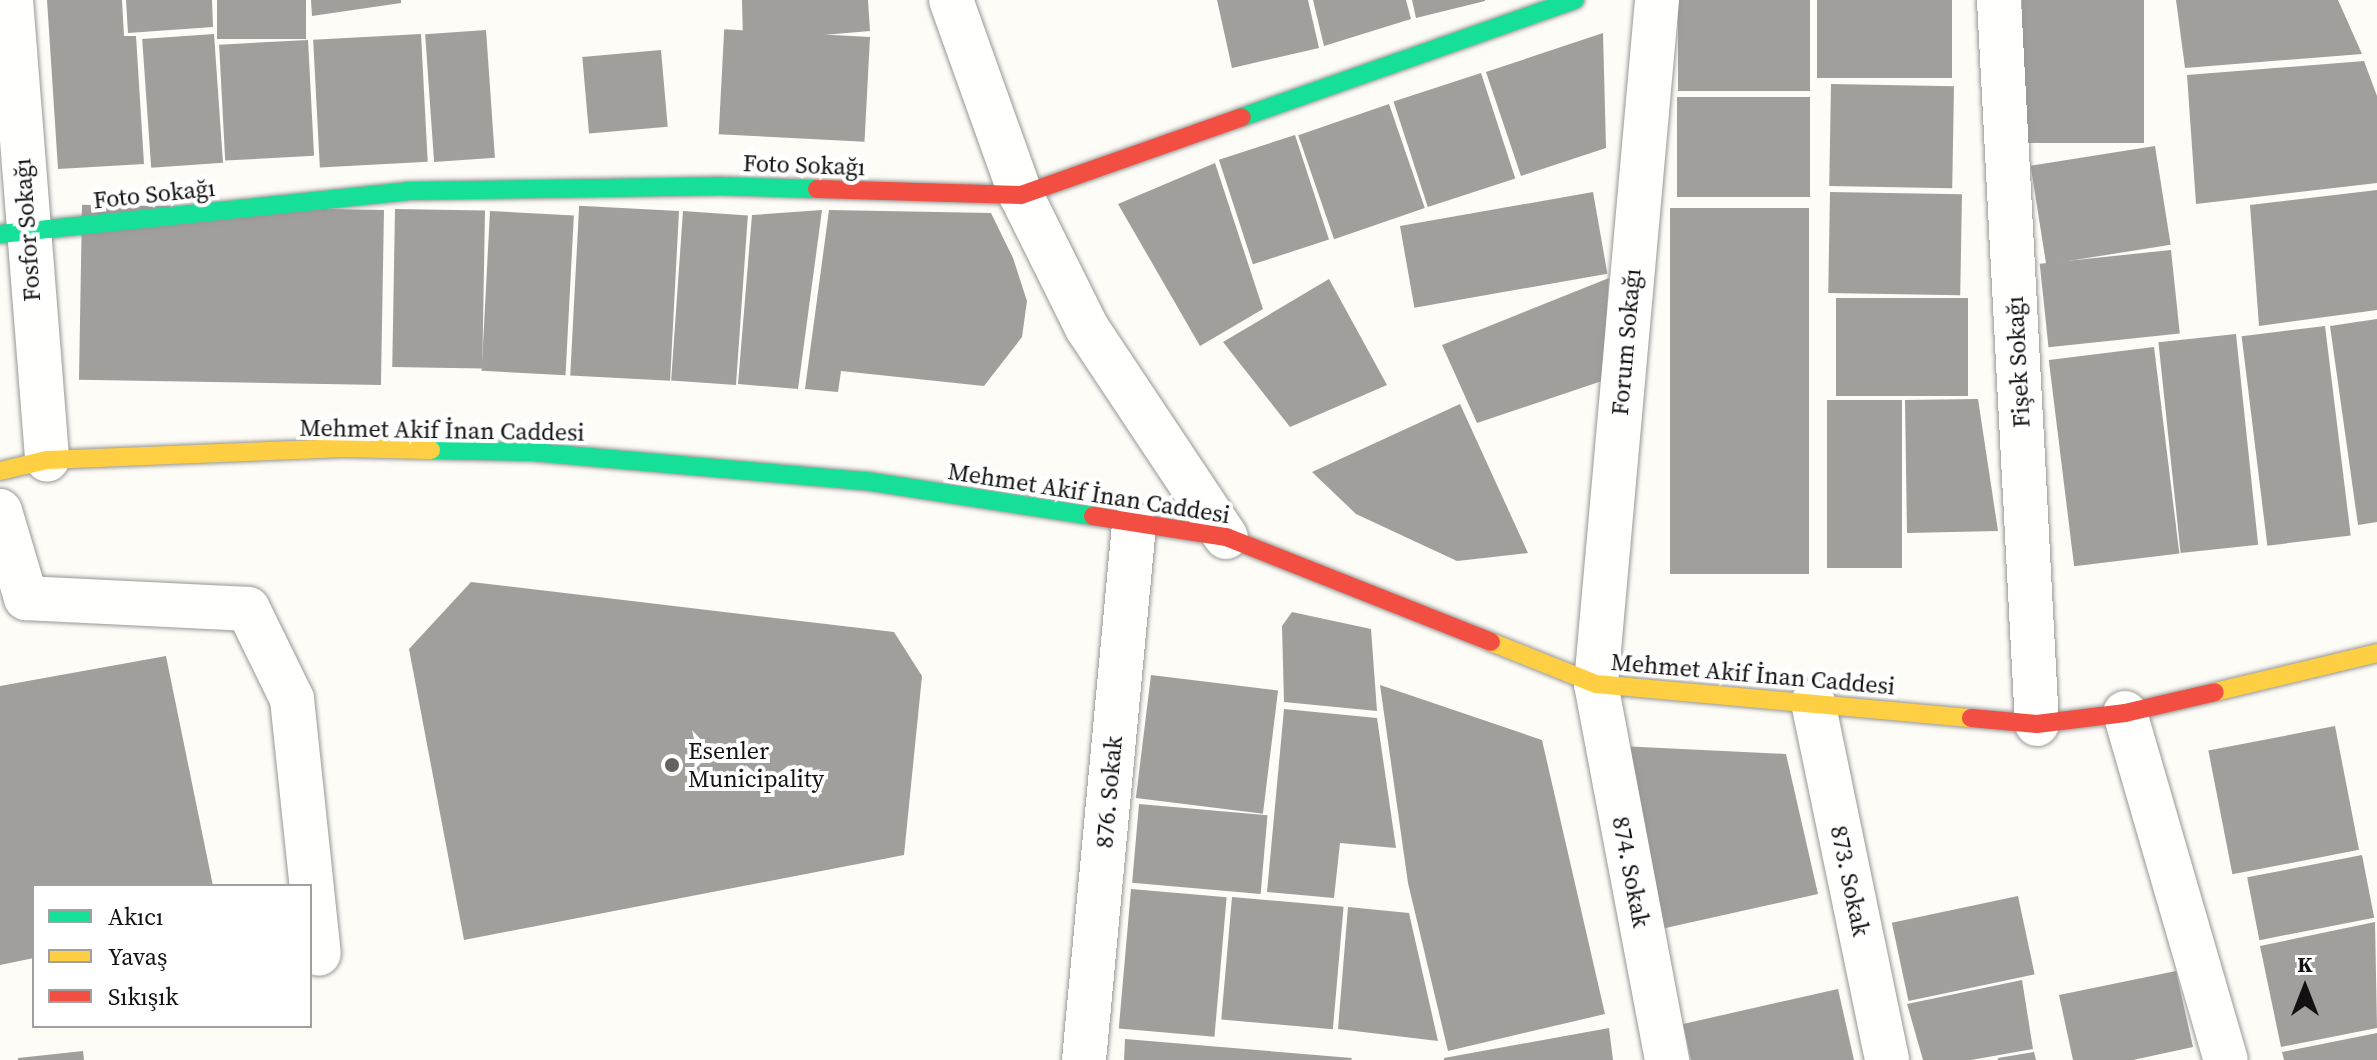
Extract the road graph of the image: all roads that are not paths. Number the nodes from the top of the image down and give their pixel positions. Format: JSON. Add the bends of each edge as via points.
{"nodes":[{"id":1,"x":11,"y":0,"type":"edge"},
{"id":2,"x":951,"y":0,"type":"edge"},
{"id":3,"x":1575,"y":0,"type":"edge"},
{"id":4,"x":1657,"y":0,"type":"edge"},
{"id":5,"x":1999,"y":0,"type":"edge"},
{"id":6,"x":1021,"y":195,"type":"junction"},
{"id":7,"x":13,"y":233,"type":"edge"},
{"id":8,"x":47,"y":460,"type":"junction"},
{"id":9,"x":0,"y":471,"type":"edge"},
{"id":10,"x":0,"y":511,"type":"edge"},
{"id":11,"x":1134,"y":525,"type":"junction"},
{"id":12,"x":1226,"y":537,"type":"junction"},
{"id":13,"x":2377,"y":653,"type":"edge"},
{"id":14,"x":1596,"y":684,"type":"junction"},
{"id":15,"x":1813,"y":702,"type":"junction"},
{"id":16,"x":2125,"y":713,"type":"junction"},
{"id":17,"x":2037,"y":724,"type":"junction"},
{"id":18,"x":312,"y":884,"type":"edge"},
{"id":19,"x":312,"y":888,"type":"edge"},
{"id":20,"x":319,"y":954,"type":"dead end"},
{"id":21,"x":1084,"y":1060,"type":"edge"},
{"id":22,"x":1667,"y":1060,"type":"edge"},
{"id":23,"x":1887,"y":1060,"type":"edge"},
{"id":24,"x":2226,"y":1060,"type":"edge"}],
"edges":[{"from":1,"to":7,"type":"street","name":"Fosfor Sokağı"},
{"from":2,"to":6,"type":"street"},
{"from":3,"to":6,"type":"main road","name":"Foto Sokağı"},
{"from":4,"to":14,"type":"street","name":"Forum Sokağı"},
{"from":5,"to":17,"type":"street","name":"Fişek Sokağı"},
{"from":6,"to":7,"type":"main road","name":"Foto Sokağı","via":[[716,186],[408,191]]},
{"from":6,"to":12,"type":"street","via":[[1087,328]]},
{"from":7,"to":8,"type":"street","name":"Fosfor Sokağı"},
{"from":8,"to":9,"type":"main road","name":"Mehmet Akif İnan Caddesi"},
{"from":8,"to":11,"type":"main road","name":"Mehmet Akif İnan Caddesi","via":[[344,448],[532,452],[866,481]]},
{"from":10,"to":18,"type":"street","via":[[26,598],[248,609],[292,699]]},
{"from":11,"to":12,"type":"main road","name":"Mehmet Akif İnan Caddesi"},
{"from":11,"to":21,"type":"street","name":"876. Sokak"},
{"from":12,"to":14,"type":"main road","name":"Mehmet Akif İnan Caddesi"},
{"from":13,"to":16,"type":"main road","name":"Mehmet Akif İnan Caddesi"},
{"from":14,"to":15,"type":"main road","name":"Mehmet Akif İnan Caddesi"},
{"from":14,"to":22,"type":"street","name":"874. Sokak"},
{"from":15,"to":17,"type":"main road","name":"Mehmet Akif İnan Caddesi"},
{"from":15,"to":23,"type":"street","name":"873. Sokak"},
{"from":16,"to":17,"type":"main road","name":"Mehmet Akif İnan Caddesi"},
{"from":16,"to":24,"type":"street"},
{"from":19,"to":20,"type":"street"}]}
